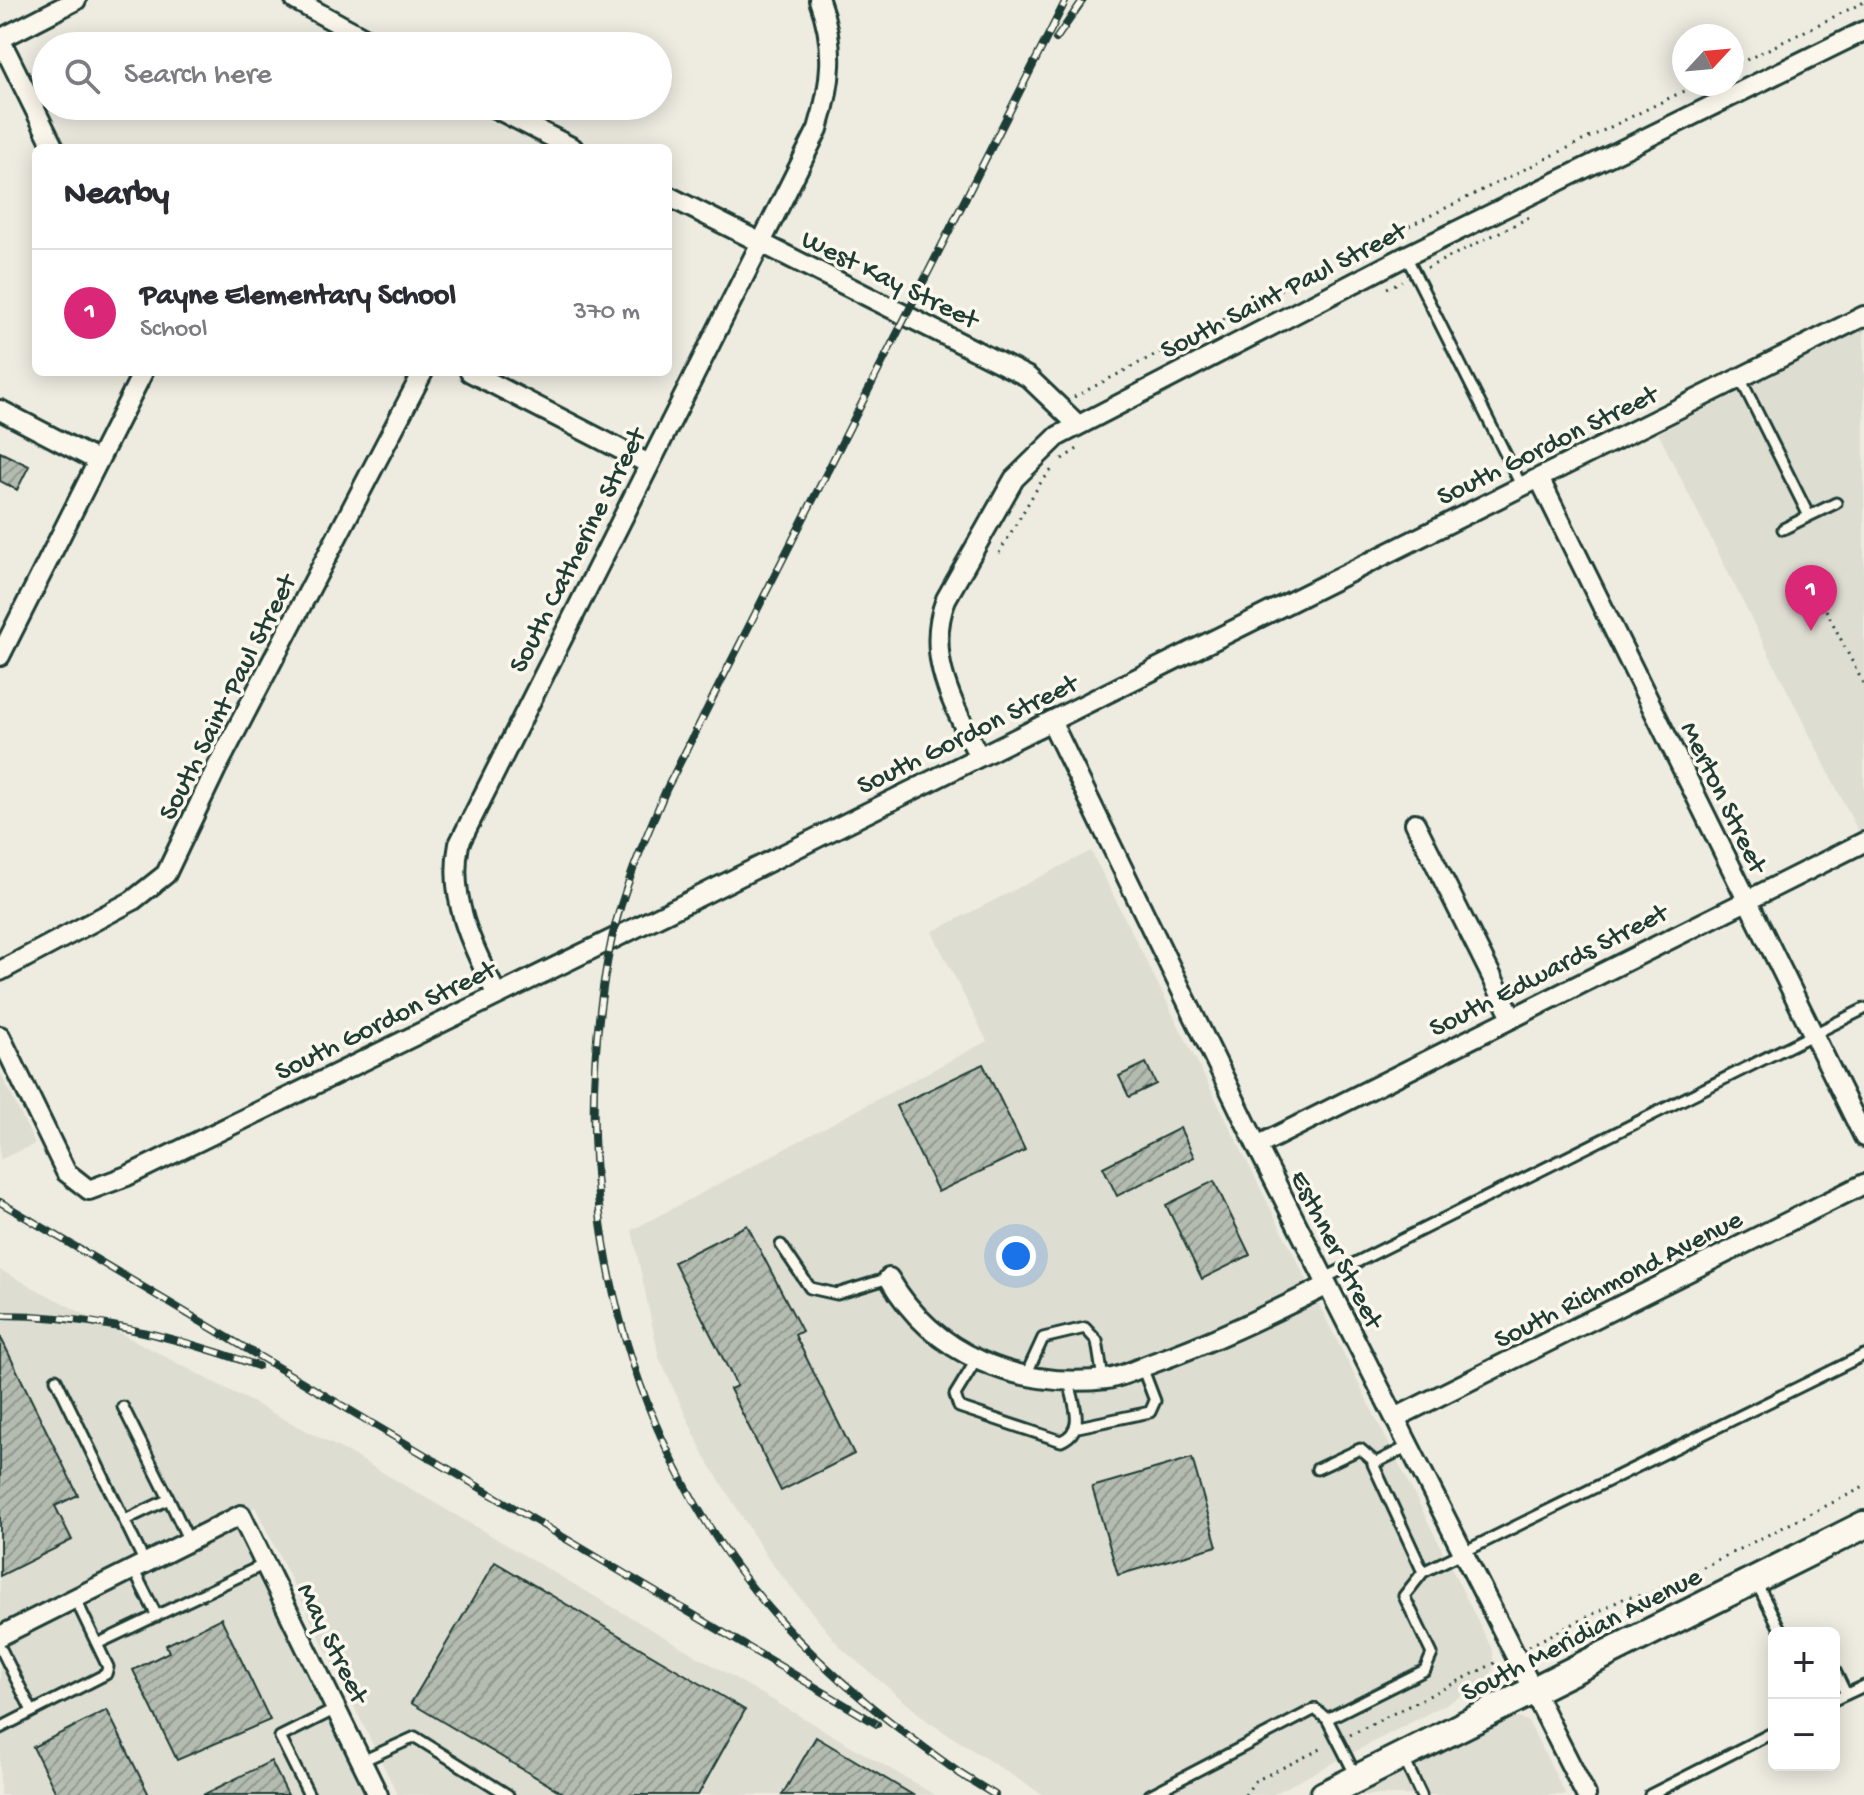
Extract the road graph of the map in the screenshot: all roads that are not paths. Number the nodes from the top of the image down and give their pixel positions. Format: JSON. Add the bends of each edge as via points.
{"nodes":[{"id":1,"x":76,"y":0,"type":"edge"},
{"id":2,"x":295,"y":0,"type":"edge"},
{"id":3,"x":819,"y":0,"type":"edge"},
{"id":4,"x":1864,"y":31,"type":"edge"},
{"id":5,"x":353,"y":32,"type":"edge"},
{"id":6,"x":0,"y":39,"type":"edge"},
{"id":7,"x":32,"y":104,"type":"edge"},
{"id":8,"x":40,"y":120,"type":"edge"},
{"id":9,"x":518,"y":120,"type":"edge"},
{"id":10,"x":52,"y":144,"type":"edge"},
{"id":11,"x":565,"y":144,"type":"edge"},
{"id":12,"x":672,"y":198,"type":"edge"},
{"id":13,"x":763,"y":246,"type":"junction"},
{"id":14,"x":1406,"y":256,"type":"junction"},
{"id":15,"x":1864,"y":316,"type":"edge"},
{"id":16,"x":141,"y":376,"type":"edge"},
{"id":17,"x":421,"y":376,"type":"edge"},
{"id":18,"x":478,"y":376,"type":"edge"},
{"id":19,"x":1740,"y":378,"type":"junction"},
{"id":20,"x":0,"y":410,"type":"edge"},
{"id":21,"x":1077,"y":424,"type":"junction"},
{"id":22,"x":98,"y":461,"type":"junction"},
{"id":23,"x":649,"y":464,"type":"junction"},
{"id":24,"x":1539,"y":478,"type":"junction"},
{"id":25,"x":1522,"y":487,"type":"junction"},
{"id":26,"x":1836,"y":503,"type":"dead end"},
{"id":27,"x":1809,"y":516,"type":"junction"},
{"id":28,"x":1783,"y":529,"type":"dead end"},
{"id":29,"x":0,"y":656,"type":"edge"},
{"id":30,"x":1051,"y":721,"type":"junction"},
{"id":31,"x":979,"y":757,"type":"junction"},
{"id":32,"x":1415,"y":823,"type":"dead end"},
{"id":33,"x":1864,"y":842,"type":"edge"},
{"id":34,"x":1745,"y":900,"type":"junction"},
{"id":35,"x":0,"y":971,"type":"edge"},
{"id":36,"x":496,"y":993,"type":"junction"},
{"id":37,"x":1864,"y":1009,"type":"edge"},
{"id":38,"x":1512,"y":1017,"type":"junction"},
{"id":39,"x":0,"y":1036,"type":"edge"},
{"id":40,"x":1814,"y":1037,"type":"junction"},
{"id":41,"x":1864,"y":1137,"type":"edge"},
{"id":42,"x":1257,"y":1146,"type":"junction"},
{"id":43,"x":1864,"y":1184,"type":"edge"},
{"id":44,"x":781,"y":1245,"type":"dead end"},
{"id":45,"x":889,"y":1278,"type":"joint"},
{"id":46,"x":1324,"y":1283,"type":"junction"},
{"id":47,"x":1864,"y":1355,"type":"edge"},
{"id":48,"x":977,"y":1359,"type":"junction"},
{"id":49,"x":1142,"y":1367,"type":"junction"},
{"id":50,"x":1025,"y":1378,"type":"junction"},
{"id":51,"x":56,"y":1379,"type":"dead end"},
{"id":52,"x":1068,"y":1379,"type":"junction"},
{"id":53,"x":1103,"y":1379,"type":"junction"},
{"id":54,"x":123,"y":1407,"type":"dead end"},
{"id":55,"x":1395,"y":1418,"type":"junction"},
{"id":56,"x":1078,"y":1427,"type":"junction"},
{"id":57,"x":1409,"y":1446,"type":"junction"},
{"id":58,"x":1376,"y":1463,"type":"junction"},
{"id":59,"x":1317,"y":1469,"type":"dead end"},
{"id":60,"x":169,"y":1499,"type":"junction"},
{"id":61,"x":125,"y":1520,"type":"junction"},
{"id":62,"x":1864,"y":1525,"type":"edge"},
{"id":63,"x":189,"y":1541,"type":"junction"},
{"id":64,"x":1462,"y":1552,"type":"junction"},
{"id":65,"x":265,"y":1564,"type":"junction"},
{"id":66,"x":139,"y":1566,"type":"junction"},
{"id":67,"x":1423,"y":1572,"type":"junction"},
{"id":68,"x":1755,"y":1579,"type":"junction"},
{"id":69,"x":75,"y":1598,"type":"junction"},
{"id":70,"x":157,"y":1616,"type":"junction"},
{"id":71,"x":1779,"y":1627,"type":"edge"},
{"id":72,"x":0,"y":1636,"type":"edge"},
{"id":73,"x":97,"y":1644,"type":"junction"},
{"id":74,"x":0,"y":1647,"type":"edge"},
{"id":75,"x":1840,"y":1682,"type":"edge"},
{"id":76,"x":1864,"y":1686,"type":"edge"},
{"id":77,"x":1534,"y":1691,"type":"junction"},
{"id":78,"x":1846,"y":1694,"type":"junction"},
{"id":79,"x":1836,"y":1699,"type":"edge"},
{"id":80,"x":336,"y":1709,"type":"junction"},
{"id":81,"x":32,"y":1711,"type":"junction"},
{"id":82,"x":1327,"y":1719,"type":"junction"},
{"id":83,"x":0,"y":1728,"type":"edge"},
{"id":84,"x":1768,"y":1735,"type":"edge"},
{"id":85,"x":1403,"y":1756,"type":"junction"},
{"id":86,"x":362,"y":1761,"type":"junction"},
{"id":87,"x":1357,"y":1779,"type":"junction"},
{"id":88,"x":309,"y":1795,"type":"edge"},
{"id":89,"x":378,"y":1795,"type":"edge"},
{"id":90,"x":508,"y":1795,"type":"edge"},
{"id":91,"x":1150,"y":1795,"type":"edge"},
{"id":92,"x":1324,"y":1795,"type":"edge"},
{"id":93,"x":1421,"y":1795,"type":"edge"},
{"id":94,"x":1586,"y":1795,"type":"edge"},
{"id":95,"x":1650,"y":1795,"type":"edge"}],
"edges":[{"from":1,"to":6,"type":"street"},
{"from":2,"to":5,"type":"street"},
{"from":3,"to":13,"type":"street","name":"South Catherine Street","via":[[833,58],[829,93],[818,129]]},
{"from":4,"to":14,"type":"street","name":"South Saint Paul Street"},
{"from":6,"to":7,"type":"street"},
{"from":8,"to":10,"type":"street"},
{"from":9,"to":11,"type":"street"},
{"from":12,"to":13,"type":"street","name":"West Kay Street"},
{"from":13,"to":21,"type":"street","name":"West Kay Street","via":[[1028,377]]},
{"from":13,"to":23,"type":"street","name":"South Catherine Street"},
{"from":14,"to":21,"type":"street","name":"South Saint Paul Street"},
{"from":14,"to":25,"type":"lane"},
{"from":15,"to":19,"type":"street","name":"South Gordon Street"},
{"from":16,"to":22,"type":"street"},
{"from":17,"to":35,"type":"street","name":"South Saint Paul Street","via":[[166,874],[132,901]]},
{"from":18,"to":23,"type":"street"},
{"from":19,"to":24,"type":"street","name":"South Gordon Street"},
{"from":19,"to":27,"type":"lane"},
{"from":20,"to":22,"type":"street"},
{"from":21,"to":31,"type":"street","name":"South Saint Paul Street","via":[[1014,479],[938,620],[943,680]]},
{"from":22,"to":29,"type":"street"},
{"from":23,"to":36,"type":"street","name":"South Catherine Street","via":[[459,844],[455,864],[460,909]]},
{"from":24,"to":25,"type":"street","name":"South Gordon Street"},
{"from":24,"to":34,"type":"street","name":"Merton Street"},
{"from":25,"to":30,"type":"street","name":"South Gordon Street"},
{"from":26,"to":27,"type":"lane"},
{"from":27,"to":28,"type":"lane"},
{"from":30,"to":31,"type":"street","name":"South Gordon Street"},
{"from":30,"to":42,"type":"street","name":"Esthner Street"},
{"from":31,"to":36,"type":"street","name":"South Gordon Street"},
{"from":32,"to":38,"type":"street"},
{"from":33,"to":34,"type":"street","name":"South Edwards Street"},
{"from":34,"to":38,"type":"street","name":"South Edwards Street"},
{"from":34,"to":40,"type":"street","name":"Merton Street"},
{"from":36,"to":39,"type":"street","name":"South Gordon Street","via":[[89,1190],[66,1172]]},
{"from":37,"to":40,"type":"lane"},
{"from":38,"to":42,"type":"street","name":"South Edwards Street"},
{"from":40,"to":41,"type":"street","name":"Merton Street"},
{"from":40,"to":46,"type":"lane"},
{"from":42,"to":46,"type":"street","name":"Esthner Street"},
{"from":43,"to":55,"type":"street","name":"South Richmond Avenue"},
{"from":44,"to":45,"type":"lane","via":[[810,1288],[837,1294]]},
{"from":45,"to":48,"type":"street","via":[[903,1302],[954,1349]]},
{"from":46,"to":49,"type":"street","via":[[1201,1346]]},
{"from":46,"to":55,"type":"street","name":"Esthner Street"},
{"from":47,"to":64,"type":"lane"},
{"from":48,"to":50,"type":"street"},
{"from":48,"to":56,"type":"lane","via":[[955,1395],[959,1407],[1061,1441]]},
{"from":49,"to":53,"type":"street"},
{"from":49,"to":56,"type":"lane","via":[[1155,1401],[1150,1412]]},
{"from":50,"to":52,"type":"street"},
{"from":50,"to":53,"type":"lane","via":[[1043,1338],[1085,1328],[1097,1341]]},
{"from":51,"to":61,"type":"lane"},
{"from":52,"to":53,"type":"street"},
{"from":52,"to":56,"type":"lane"},
{"from":54,"to":60,"type":"lane"},
{"from":55,"to":57,"type":"street","name":"Esthner Street"},
{"from":57,"to":58,"type":"lane"},
{"from":57,"to":64,"type":"street","name":"Esthner Street"},
{"from":58,"to":59,"type":"lane","via":[[1360,1449]]},
{"from":58,"to":67,"type":"lane"},
{"from":60,"to":61,"type":"lane"},
{"from":60,"to":63,"type":"lane"},
{"from":61,"to":66,"type":"lane"},
{"from":62,"to":68,"type":"main road","name":"South Meridian Avenue"},
{"from":63,"to":65,"type":"street","name":"May Street","via":[[241,1515]]},
{"from":63,"to":66,"type":"street"},
{"from":64,"to":67,"type":"lane"},
{"from":64,"to":77,"type":"street","name":"Esthner Street"},
{"from":65,"to":70,"type":"lane"},
{"from":65,"to":80,"type":"street","name":"May Street"},
{"from":66,"to":69,"type":"street"},
{"from":66,"to":70,"type":"lane"},
{"from":67,"to":82,"type":"lane","via":[[1404,1596],[1432,1654],[1425,1670]]},
{"from":68,"to":71,"type":"lane"},
{"from":68,"to":77,"type":"main road","name":"South Meridian Avenue"},
{"from":69,"to":72,"type":"street"},
{"from":69,"to":73,"type":"lane"},
{"from":70,"to":73,"type":"lane"},
{"from":73,"to":81,"type":"lane","via":[[106,1674]]},
{"from":74,"to":81,"type":"lane"},
{"from":75,"to":78,"type":"lane"},
{"from":76,"to":78,"type":"lane"},
{"from":77,"to":85,"type":"main road","name":"South Meridian Avenue"},
{"from":77,"to":94,"type":"street","name":"Esthner Street"},
{"from":78,"to":79,"type":"lane"},
{"from":80,"to":86,"type":"street","name":"May Street"},
{"from":80,"to":88,"type":"lane","via":[[280,1737]]},
{"from":81,"to":83,"type":"lane"},
{"from":82,"to":87,"type":"lane"},
{"from":82,"to":91,"type":"lane","via":[[1315,1709]]},
{"from":84,"to":95,"type":"lane"},
{"from":85,"to":87,"type":"main road","name":"South Meridian Avenue"},
{"from":85,"to":93,"type":"lane"},
{"from":86,"to":89,"type":"street","name":"May Street"},
{"from":86,"to":90,"type":"lane","via":[[415,1737]]},
{"from":87,"to":92,"type":"main road","name":"South Meridian Avenue"}]}
